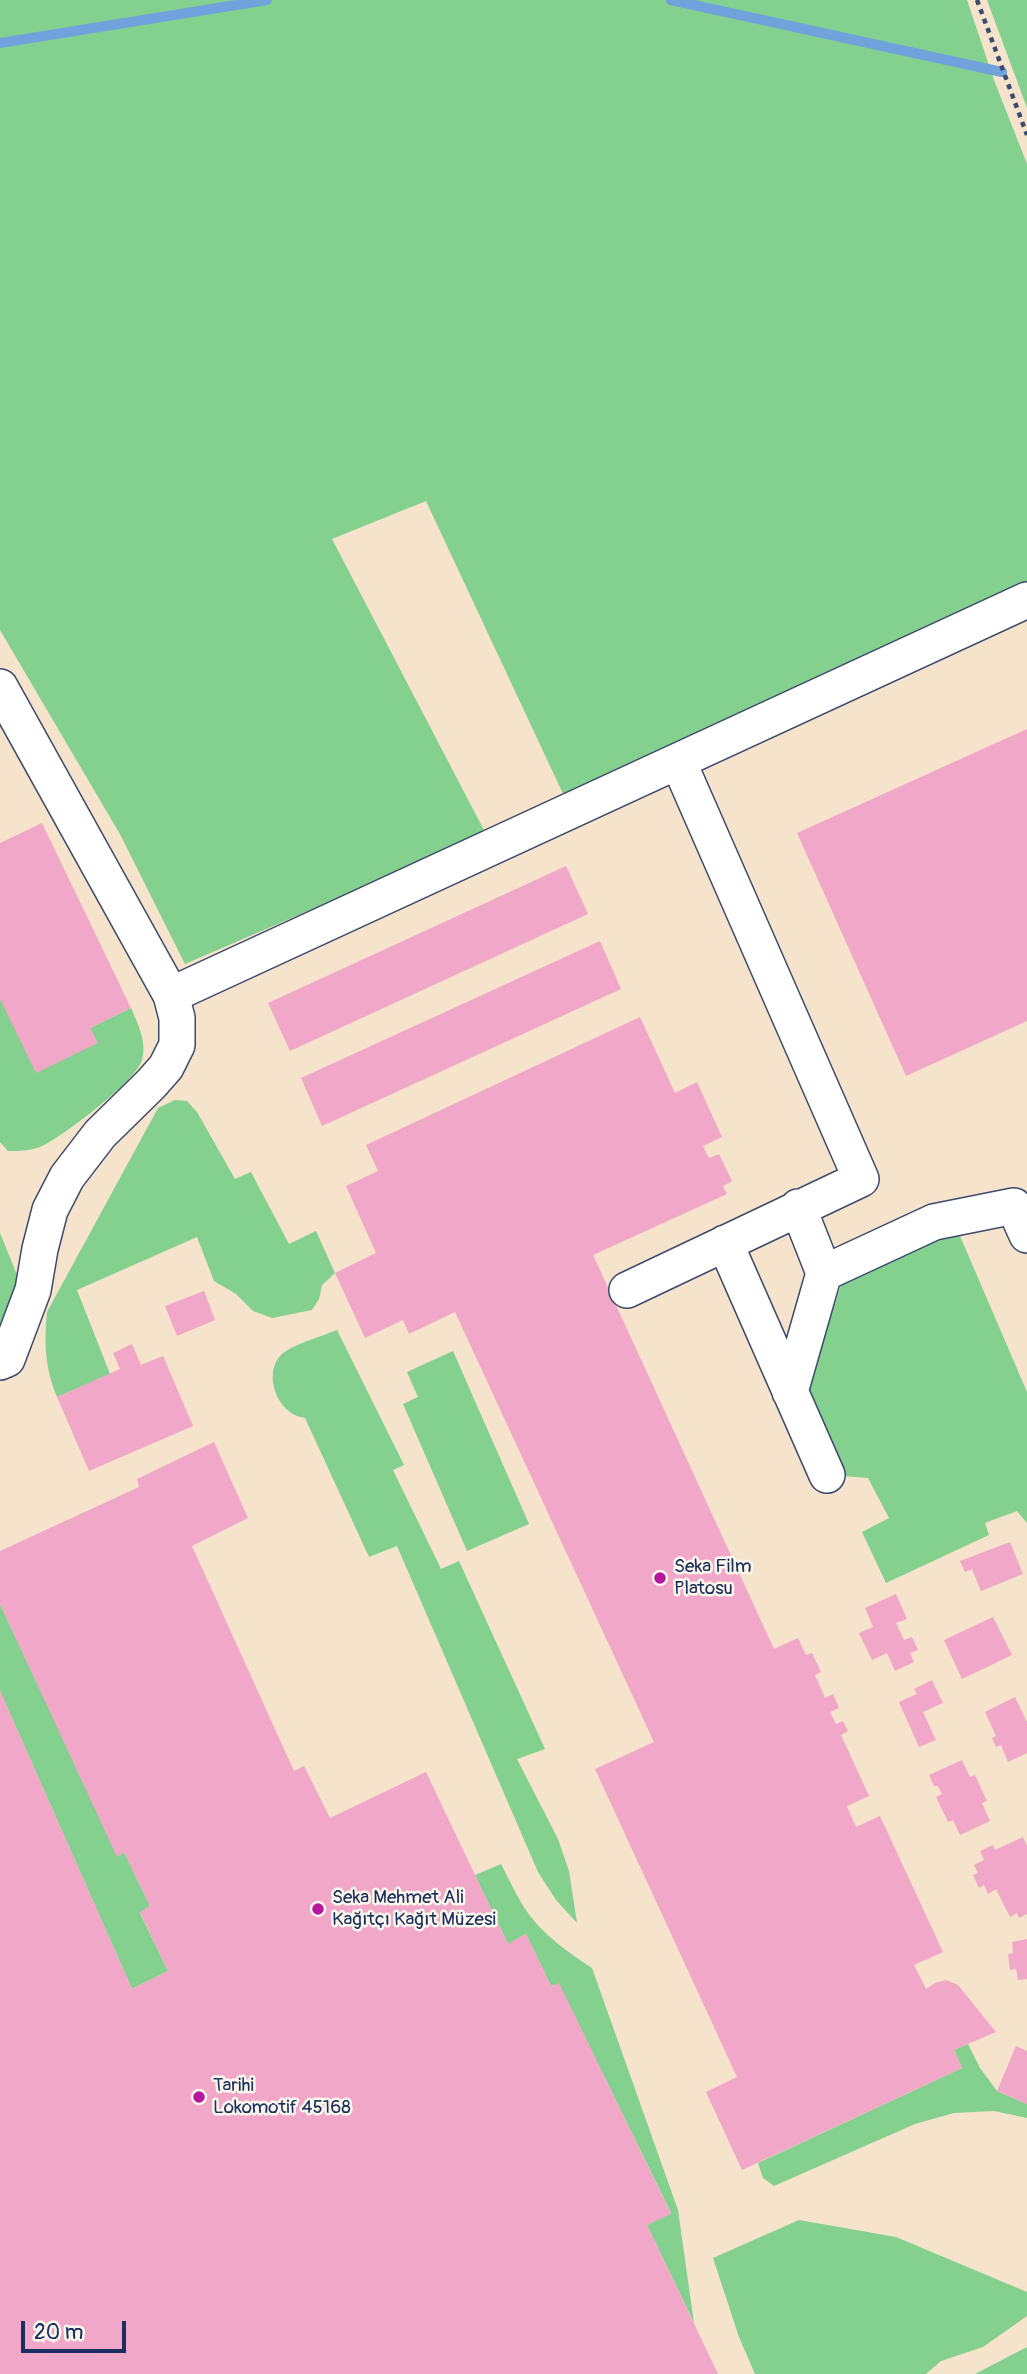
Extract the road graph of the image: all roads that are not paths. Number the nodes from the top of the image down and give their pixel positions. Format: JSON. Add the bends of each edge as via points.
{"nodes":[{"id":1,"x":1027,"y":600,"type":"edge"},
{"id":2,"x":0,"y":687,"type":"edge"},
{"id":3,"x":678,"y":761,"type":"junction"},
{"id":4,"x":171,"y":995,"type":"junction"},
{"id":5,"x":798,"y":1207,"type":"junction"},
{"id":6,"x":1027,"y":1235,"type":"edge"},
{"id":7,"x":725,"y":1243,"type":"junction"},
{"id":8,"x":824,"y":1273,"type":"junction"},
{"id":9,"x":627,"y":1290,"type":"dead end"},
{"id":10,"x":0,"y":1362,"type":"edge"},
{"id":11,"x":790,"y":1392,"type":"junction"},
{"id":12,"x":827,"y":1475,"type":"dead end"}],
"edges":[{"from":1,"to":3,"type":"lane"},
{"from":2,"to":4,"type":"lane"},
{"from":3,"to":4,"type":"lane"},
{"from":3,"to":5,"type":"lane","via":[[861,1179]]},
{"from":4,"to":10,"type":"lane","via":[[177,1045],[166,1067],[100,1134],[67,1177],[50,1210],[33,1290],[7,1359]]},
{"from":5,"to":7,"type":"lane"},
{"from":5,"to":8,"type":"lane"},
{"from":6,"to":8,"type":"lane","via":[[1014,1206],[934,1222]]},
{"from":7,"to":9,"type":"lane"},
{"from":7,"to":11,"type":"lane"},
{"from":8,"to":11,"type":"lane"},
{"from":11,"to":12,"type":"lane"}]}
